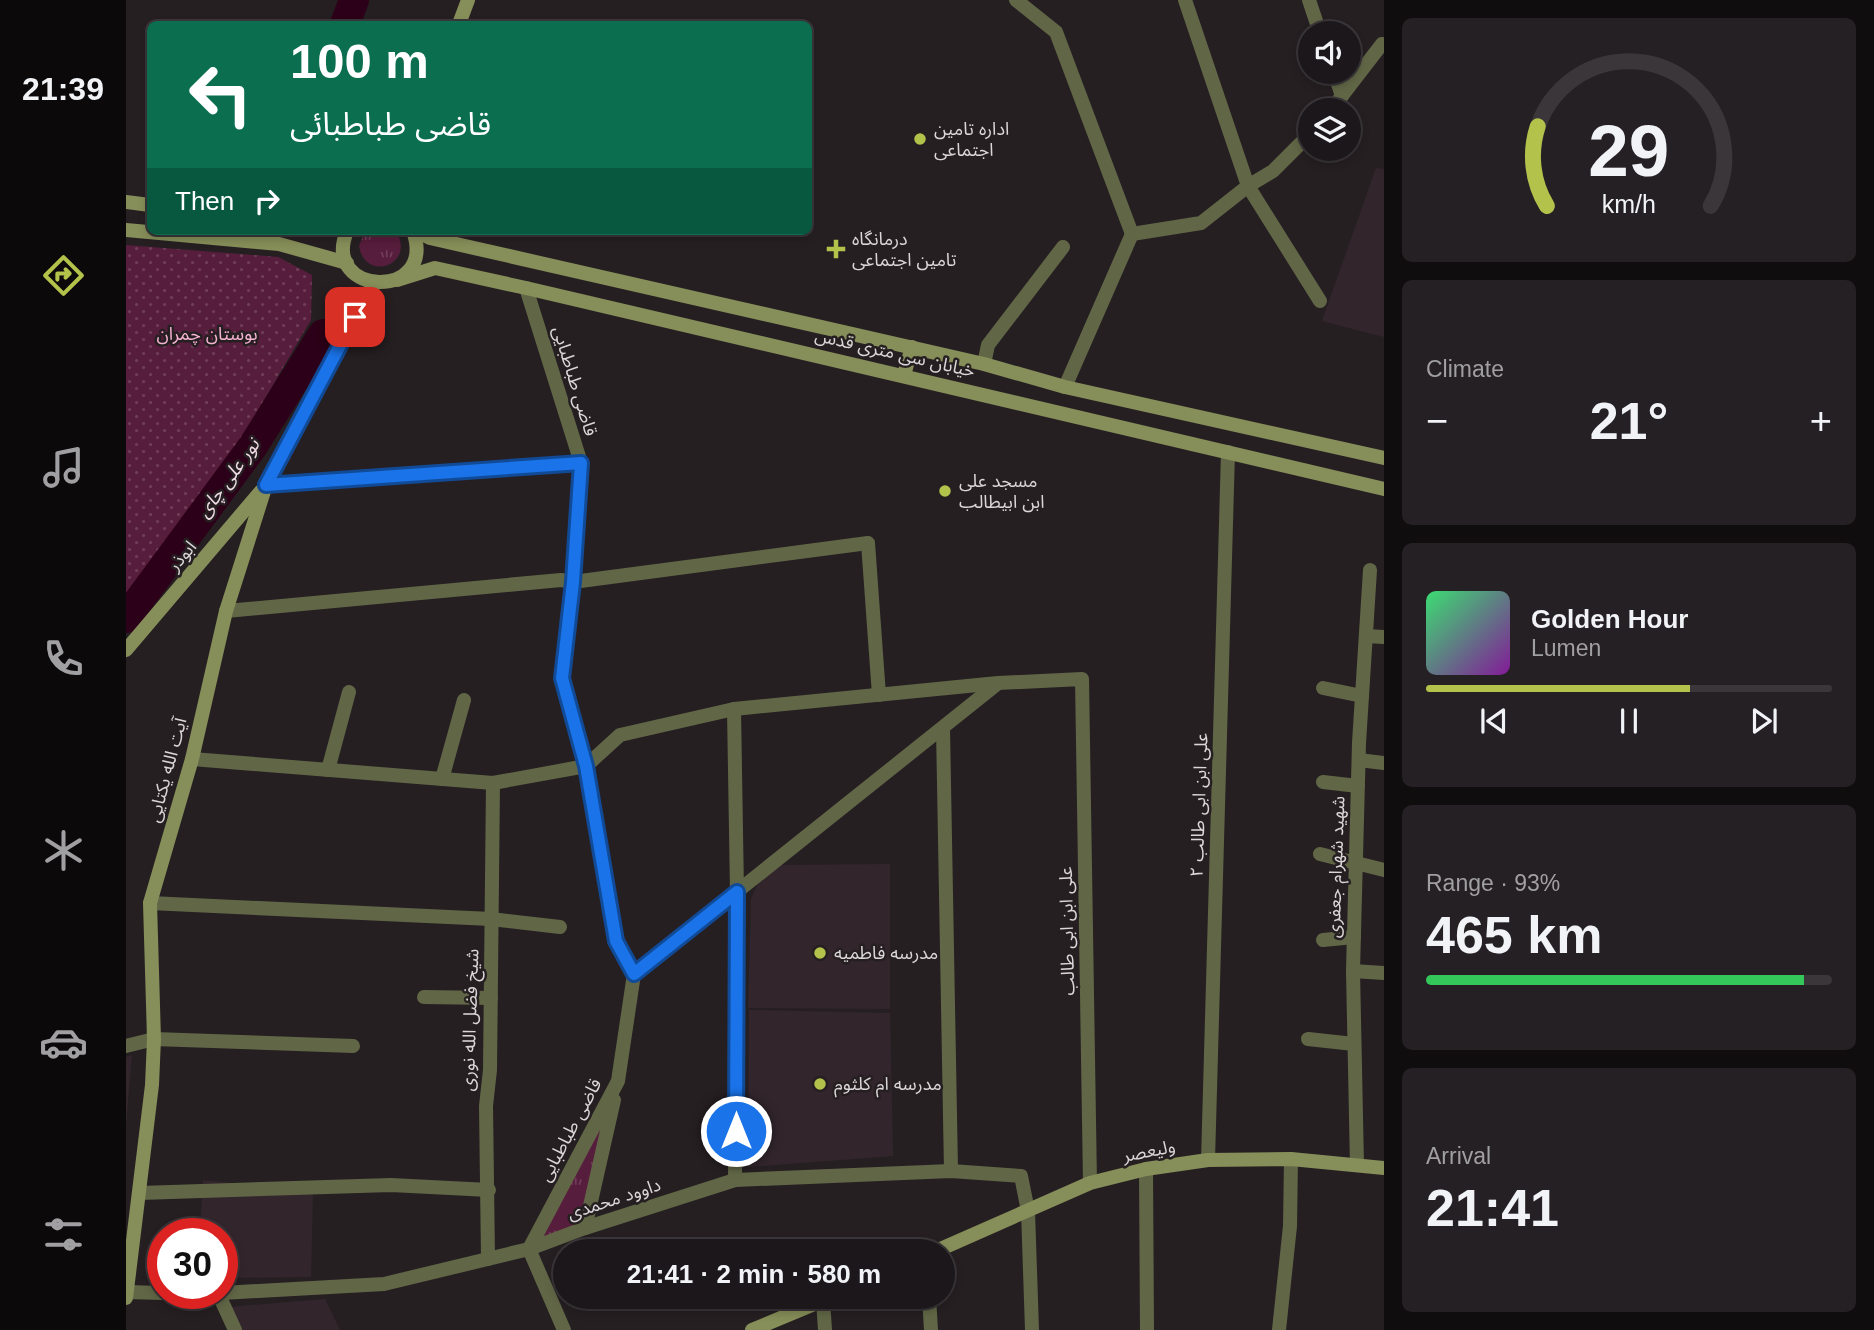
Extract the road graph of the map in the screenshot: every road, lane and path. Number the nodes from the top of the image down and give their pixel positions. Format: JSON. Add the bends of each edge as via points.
{"nodes":[{"id":1,"x":468,"y":0,"type":"edge"},
{"id":2,"x":1016,"y":0,"type":"edge"},
{"id":3,"x":1185,"y":0,"type":"edge"},
{"id":4,"x":1308,"y":0,"type":"edge"},
{"id":5,"x":459,"y":21,"type":"edge"},
{"id":6,"x":1316,"y":21,"type":"edge"},
{"id":7,"x":1382,"y":44,"type":"edge"},
{"id":8,"x":1338,"y":84,"type":"edge"},
{"id":9,"x":1342,"y":96,"type":"joint"},
{"id":10,"x":1298,"y":146,"type":"edge"},
{"id":11,"x":1248,"y":186,"type":"junction"},
{"id":12,"x":126,"y":202,"type":"edge"},
{"id":13,"x":147,"y":205,"type":"edge"},
{"id":14,"x":126,"y":230,"type":"edge"},
{"id":15,"x":147,"y":232,"type":"edge"},
{"id":16,"x":1132,"y":233,"type":"junction"},
{"id":17,"x":181,"y":235,"type":"edge"},
{"id":18,"x":346,"y":235,"type":"edge"},
{"id":19,"x":415,"y":235,"type":"edge"},
{"id":20,"x":423,"y":235,"type":"edge"},
{"id":21,"x":1063,"y":247,"type":"dead end"},
{"id":22,"x":347,"y":263,"type":"junction"},
{"id":23,"x":397,"y":280,"type":"junction"},
{"id":24,"x":374,"y":283,"type":"junction"},
{"id":25,"x":526,"y":288,"type":"junction"},
{"id":26,"x":1320,"y":301,"type":"dead end"},
{"id":27,"x":912,"y":347,"type":"junction"},
{"id":28,"x":984,"y":364,"type":"junction"},
{"id":29,"x":904,"y":375,"type":"junction"},
{"id":30,"x":1065,"y":387,"type":"junction"},
{"id":31,"x":1228,"y":452,"type":"junction"},
{"id":32,"x":1384,"y":458,"type":"edge"},
{"id":33,"x":581,"y":463,"type":"junction"},
{"id":34,"x":266,"y":485,"type":"junction"},
{"id":35,"x":1384,"y":489,"type":"edge"},
{"id":36,"x":1370,"y":570,"type":"dead end"},
{"id":37,"x":573,"y":582,"type":"junction"},
{"id":38,"x":226,"y":611,"type":"junction"},
{"id":39,"x":1366,"y":636,"type":"junction"},
{"id":40,"x":1384,"y":637,"type":"edge"},
{"id":41,"x":126,"y":650,"type":"edge"},
{"id":42,"x":998,"y":683,"type":"junction"},
{"id":43,"x":1323,"y":688,"type":"dead end"},
{"id":44,"x":349,"y":692,"type":"dead end"},
{"id":45,"x":879,"y":695,"type":"junction"},
{"id":46,"x":1362,"y":696,"type":"junction"},
{"id":47,"x":464,"y":701,"type":"dead end"},
{"id":48,"x":734,"y":709,"type":"junction"},
{"id":49,"x":943,"y":729,"type":"junction"},
{"id":50,"x":192,"y":760,"type":"junction"},
{"id":51,"x":1359,"y":760,"type":"junction"},
{"id":52,"x":1384,"y":763,"type":"edge"},
{"id":53,"x":586,"y":766,"type":"junction"},
{"id":54,"x":328,"y":770,"type":"junction"},
{"id":55,"x":442,"y":779,"type":"junction"},
{"id":56,"x":1323,"y":782,"type":"dead end"},
{"id":57,"x":493,"y":783,"type":"junction"},
{"id":58,"x":1358,"y":786,"type":"junction"},
{"id":59,"x":1320,"y":854,"type":"dead end"},
{"id":60,"x":1356,"y":865,"type":"junction"},
{"id":61,"x":1384,"y":870,"type":"edge"},
{"id":62,"x":737,"y":892,"type":"junction"},
{"id":63,"x":150,"y":903,"type":"junction"},
{"id":64,"x":491,"y":919,"type":"junction"},
{"id":65,"x":560,"y":927,"type":"dead end"},
{"id":66,"x":1354,"y":937,"type":"junction"},
{"id":67,"x":1323,"y":940,"type":"dead end"},
{"id":68,"x":1353,"y":971,"type":"junction"},
{"id":69,"x":1384,"y":973,"type":"edge"},
{"id":70,"x":634,"y":974,"type":"junction"},
{"id":71,"x":424,"y":998,"type":"dead end"},
{"id":72,"x":491,"y":998,"type":"junction"},
{"id":73,"x":154,"y":1039,"type":"junction"},
{"id":74,"x":1308,"y":1039,"type":"dead end"},
{"id":75,"x":1354,"y":1044,"type":"junction"},
{"id":76,"x":126,"y":1046,"type":"edge"},
{"id":77,"x":354,"y":1046,"type":"dead end"},
{"id":78,"x":618,"y":1081,"type":"junction"},
{"id":79,"x":1292,"y":1159,"type":"junction"},
{"id":80,"x":1208,"y":1160,"type":"junction"},
{"id":81,"x":1357,"y":1165,"type":"junction"},
{"id":82,"x":1384,"y":1168,"type":"edge"},
{"id":83,"x":1146,"y":1169,"type":"junction"},
{"id":84,"x":951,"y":1171,"type":"junction"},
{"id":85,"x":735,"y":1180,"type":"junction"},
{"id":86,"x":1090,"y":1184,"type":"junction"},
{"id":87,"x":489,"y":1190,"type":"junction"},
{"id":88,"x":141,"y":1193,"type":"junction"},
{"id":89,"x":1028,"y":1210,"type":"junction"},
{"id":90,"x":585,"y":1228,"type":"junction"},
{"id":91,"x":955,"y":1243,"type":"edge"},
{"id":92,"x":529,"y":1249,"type":"junction"},
{"id":93,"x":488,"y":1257,"type":"junction"},
{"id":94,"x":238,"y":1292,"type":"edge"},
{"id":95,"x":147,"y":1293,"type":"edge"},
{"id":96,"x":126,"y":1294,"type":"edge"},
{"id":97,"x":226,"y":1309,"type":"edge"},
{"id":98,"x":801,"y":1309,"type":"edge"},
{"id":99,"x":826,"y":1309,"type":"edge"},
{"id":100,"x":929,"y":1309,"type":"edge"},
{"id":101,"x":235,"y":1330,"type":"edge"},
{"id":102,"x":564,"y":1330,"type":"edge"},
{"id":103,"x":752,"y":1330,"type":"edge"},
{"id":104,"x":825,"y":1330,"type":"edge"},
{"id":105,"x":930,"y":1330,"type":"edge"},
{"id":106,"x":1032,"y":1330,"type":"edge"},
{"id":107,"x":1147,"y":1330,"type":"edge"},
{"id":108,"x":1279,"y":1330,"type":"edge"}],
"edges":[{"from":1,"to":5,"type":"main road"},
{"from":2,"to":16,"type":"street","via":[[1056,32]]},
{"from":3,"to":11,"type":"street"},
{"from":4,"to":6,"type":"street"},
{"from":7,"to":9,"type":"street"},
{"from":8,"to":9,"type":"street"},
{"from":10,"to":11,"type":"street","via":[[1273,171]]},
{"from":11,"to":16,"type":"street","via":[[1201,223]]},
{"from":11,"to":26,"type":"street"},
{"from":12,"to":13,"type":"main road"},
{"from":14,"to":15,"type":"main road"},
{"from":16,"to":30,"type":"street"},
{"from":17,"to":22,"type":"main road","via":[[279,244]]},
{"from":18,"to":22,"type":"main road"},
{"from":19,"to":23,"type":"main road","via":[[413,263]]},
{"from":20,"to":27,"type":"main road","name":"خیابان سی متری قدس"},
{"from":21,"to":28,"type":"street","via":[[988,345]]},
{"from":22,"to":24,"type":"main road","via":[[354,273]]},
{"from":23,"to":24,"type":"main road","name":"خیابان سی متری قدس"},
{"from":23,"to":25,"type":"main road","name":"خیابان سی متری قدس","via":[[435,268]]},
{"from":24,"to":34,"type":"main road","name":"آیت الله یکتایی"},
{"from":25,"to":29,"type":"main road","name":"خیابان سی متری قدس"},
{"from":25,"to":33,"type":"street","name":"قاضی طباطبایی"},
{"from":27,"to":28,"type":"main road","name":"خیابان سی متری قدس"},
{"from":27,"to":29,"type":"main road"},
{"from":28,"to":30,"type":"main road","name":"خیابان سی متری قدس"},
{"from":29,"to":31,"type":"main road","name":"خیابان سی متری قدس"},
{"from":30,"to":32,"type":"main road","name":"خیابان سی متری قدس"},
{"from":31,"to":35,"type":"main road","name":"خیابان سی متری قدس"},
{"from":31,"to":80,"type":"street","name":"علی ابن ابی طالب ۲"},
{"from":33,"to":34,"type":"street"},
{"from":33,"to":37,"type":"street","name":"قاضی طباطبایی"},
{"from":34,"to":38,"type":"main road","name":"آیت الله یکتایی"},
{"from":34,"to":41,"type":"main road","name":"ابوذر"},
{"from":36,"to":39,"type":"street","name":"شهید شهرام جعفری"},
{"from":37,"to":38,"type":"street"},
{"from":37,"to":45,"type":"street","via":[[868,543]]},
{"from":37,"to":53,"type":"street","name":"قاضی طباطبایی","via":[[562,678]]},
{"from":38,"to":50,"type":"main road","name":"آیت الله یکتایی"},
{"from":39,"to":40,"type":"street"},
{"from":39,"to":46,"type":"street","name":"شهید شهرام جعفری"},
{"from":42,"to":45,"type":"street"},
{"from":42,"to":49,"type":"street"},
{"from":42,"to":86,"type":"street","name":"علی ابن ابی طالب","via":[[1082,679]]},
{"from":43,"to":46,"type":"street"},
{"from":44,"to":54,"type":"street"},
{"from":45,"to":48,"type":"street"},
{"from":46,"to":51,"type":"street","name":"شهید شهرام جعفری"},
{"from":47,"to":55,"type":"street"},
{"from":48,"to":53,"type":"street","via":[[620,735]]},
{"from":48,"to":62,"type":"street"},
{"from":49,"to":62,"type":"street"},
{"from":49,"to":84,"type":"street"},
{"from":50,"to":54,"type":"street"},
{"from":50,"to":63,"type":"main road","name":"آیت الله یکتایی"},
{"from":51,"to":52,"type":"street"},
{"from":51,"to":58,"type":"street","name":"شهید شهرام جعفری"},
{"from":53,"to":57,"type":"street"},
{"from":53,"to":70,"type":"street","name":"قاضی طباطبایی","via":[[616,941]]},
{"from":54,"to":55,"type":"street"},
{"from":55,"to":57,"type":"street"},
{"from":56,"to":58,"type":"street"},
{"from":57,"to":64,"type":"street","name":"شیخ فضل الله نوری"},
{"from":58,"to":60,"type":"street","name":"شهید شهرام جعفری"},
{"from":59,"to":60,"type":"street"},
{"from":60,"to":61,"type":"street"},
{"from":60,"to":66,"type":"street","name":"شهید شهرام جعفری"},
{"from":62,"to":70,"type":"street"},
{"from":62,"to":85,"type":"street"},
{"from":63,"to":64,"type":"street"},
{"from":63,"to":73,"type":"main road","name":"آیت الله یکتایی"},
{"from":64,"to":65,"type":"street"},
{"from":64,"to":72,"type":"street","name":"شیخ فضل الله نوری"},
{"from":66,"to":67,"type":"street"},
{"from":66,"to":68,"type":"street","name":"شهید شهرام جعفری"},
{"from":68,"to":69,"type":"street"},
{"from":68,"to":75,"type":"street","name":"شهید شهرام جعفری"},
{"from":70,"to":78,"type":"street","name":"قاضی طباطبایی"},
{"from":71,"to":72,"type":"street"},
{"from":72,"to":87,"type":"street","name":"شیخ فضل الله نوری","via":[[486,1106]]},
{"from":73,"to":76,"type":"street"},
{"from":73,"to":77,"type":"street"},
{"from":73,"to":88,"type":"main road","name":"آیت الله یکتایی"},
{"from":74,"to":75,"type":"street"},
{"from":75,"to":81,"type":"street","name":"شهید شهرام جعفری"},
{"from":78,"to":90,"type":"street"},
{"from":78,"to":92,"type":"street","name":"قاضی طباطبایی"},
{"from":79,"to":80,"type":"main road","name":"ولیعصر"},
{"from":79,"to":81,"type":"main road","name":"ولیعصر"},
{"from":79,"to":108,"type":"street"},
{"from":80,"to":83,"type":"main road","name":"ولیعصر"},
{"from":81,"to":82,"type":"main road","name":"ولیعصر"},
{"from":83,"to":86,"type":"main road","name":"ولیعصر"},
{"from":83,"to":107,"type":"street"},
{"from":84,"to":85,"type":"street","name":"داوود محمدی"},
{"from":84,"to":89,"type":"street","name":"داوود محمدی","via":[[1021,1176]]},
{"from":85,"to":90,"type":"street","name":"داوود محمدی"},
{"from":86,"to":89,"type":"main road","name":"ولیعصر"},
{"from":87,"to":88,"type":"street","via":[[391,1185]]},
{"from":87,"to":93,"type":"street","name":"شیخ فضل الله نوری"},
{"from":88,"to":96,"type":"main road","name":"آیت الله یکتایی"},
{"from":89,"to":91,"type":"main road","name":"ولیعصر"},
{"from":89,"to":106,"type":"street"},
{"from":90,"to":92,"type":"street","name":"داوود محمدی"},
{"from":92,"to":93,"type":"street","name":"داوود محمدی"},
{"from":92,"to":102,"type":"street"},
{"from":93,"to":94,"type":"street","name":"داوود محمدی","via":[[384,1284]]},
{"from":95,"to":96,"type":"street"},
{"from":97,"to":101,"type":"street"},
{"from":98,"to":103,"type":"main road"},
{"from":99,"to":104,"type":"street"},
{"from":100,"to":105,"type":"street"}]}
